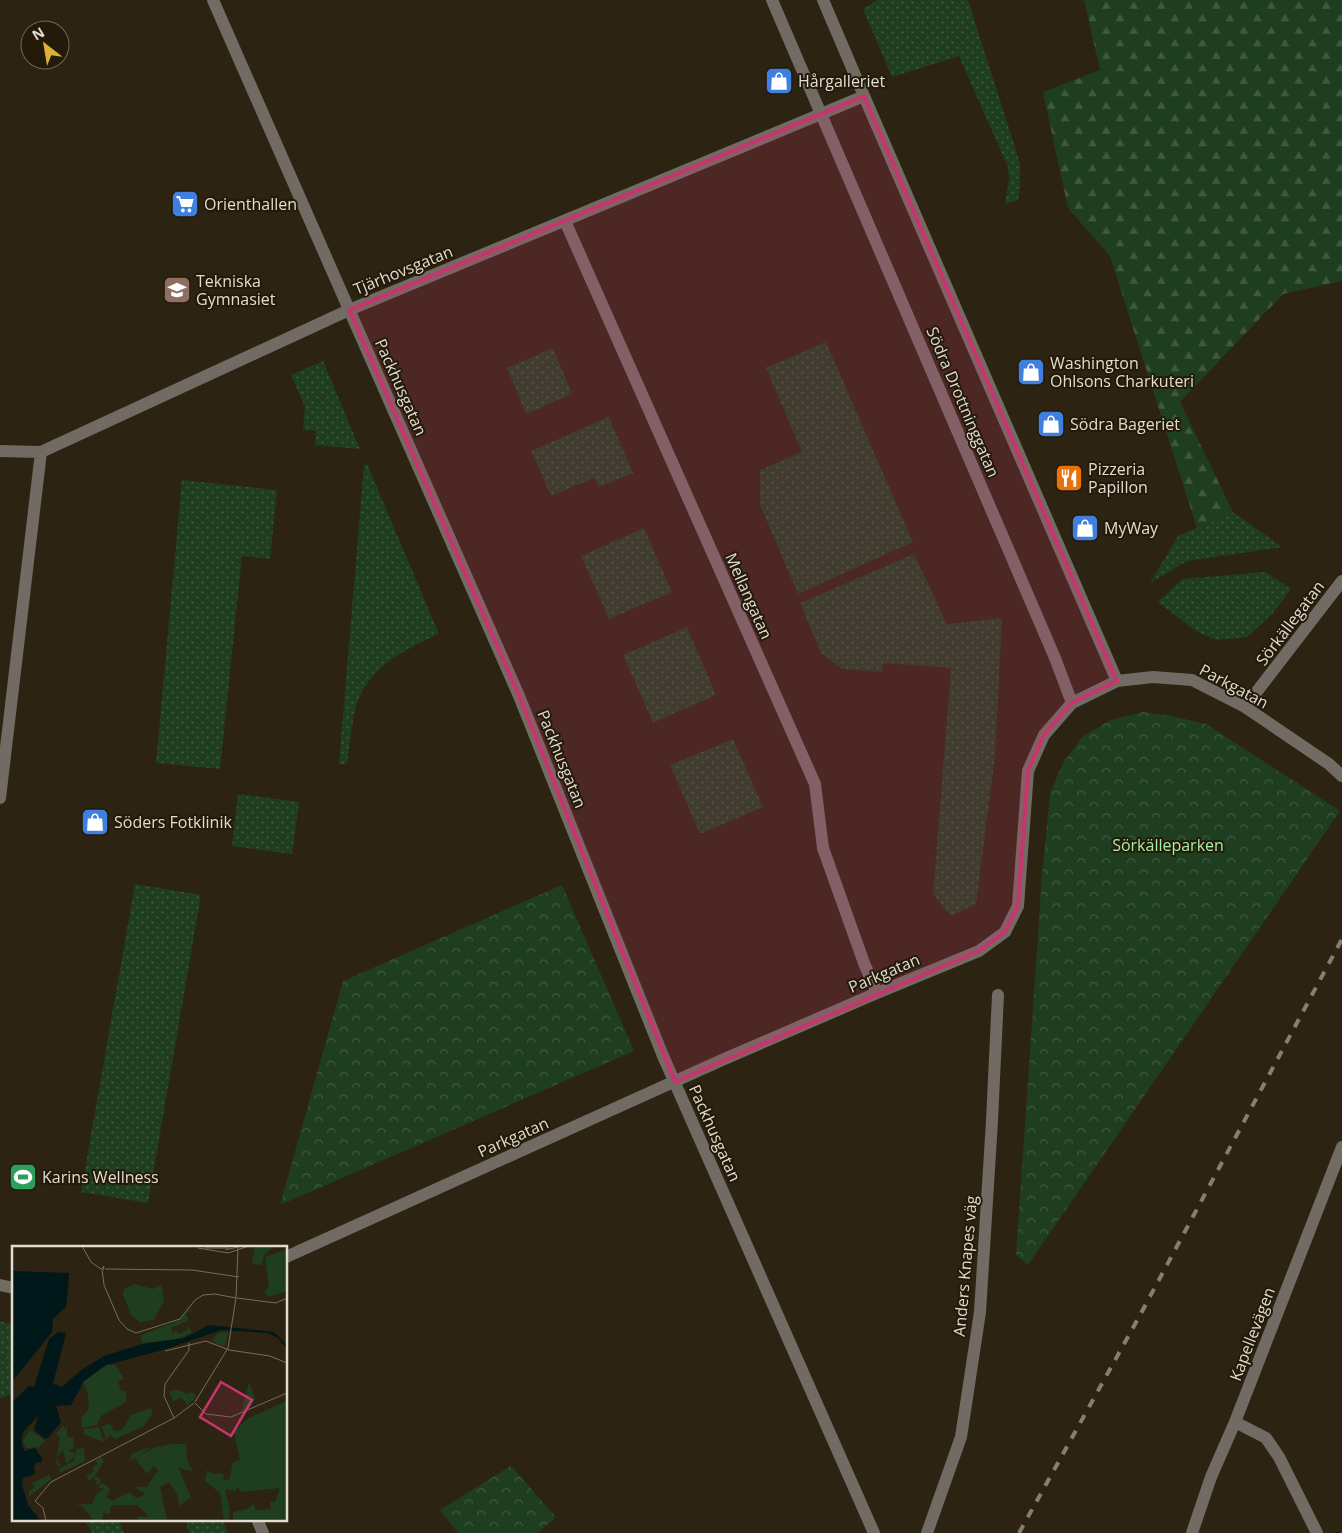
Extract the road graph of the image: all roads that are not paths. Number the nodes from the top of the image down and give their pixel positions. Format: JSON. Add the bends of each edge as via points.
{"nodes":[{"id":1,"x":213,"y":0,"type":"edge"},
{"id":2,"x":772,"y":0,"type":"edge"},
{"id":3,"x":823,"y":0,"type":"edge"},
{"id":4,"x":864,"y":96,"type":"junction"},
{"id":5,"x":821,"y":114,"type":"junction"},
{"id":6,"x":565,"y":221,"type":"junction"},
{"id":7,"x":349,"y":310,"type":"junction"},
{"id":8,"x":0,"y":450,"type":"edge"},
{"id":9,"x":41,"y":452,"type":"junction"},
{"id":10,"x":1342,"y":581,"type":"edge"},
{"id":11,"x":1117,"y":681,"type":"junction"},
{"id":12,"x":1072,"y":703,"type":"junction"},
{"id":13,"x":1245,"y":707,"type":"junction"},
{"id":14,"x":1342,"y":776,"type":"edge"},
{"id":15,"x":0,"y":798,"type":"edge"},
{"id":16,"x":877,"y":993,"type":"junction"},
{"id":17,"x":998,"y":995,"type":"dead end"},
{"id":18,"x":675,"y":1082,"type":"junction"},
{"id":19,"x":1342,"y":1147,"type":"edge"},
{"id":20,"x":288,"y":1256,"type":"edge"},
{"id":21,"x":1235,"y":1422,"type":"junction"},
{"id":22,"x":257,"y":1520,"type":"edge"},
{"id":23,"x":263,"y":1533,"type":"edge"},
{"id":24,"x":874,"y":1533,"type":"edge"},
{"id":25,"x":927,"y":1533,"type":"edge"},
{"id":26,"x":1192,"y":1533,"type":"edge"},
{"id":27,"x":1317,"y":1533,"type":"edge"}],
"edges":[{"from":1,"to":7,"type":"street","name":"Packhusgatan"},
{"from":2,"to":5,"type":"street","name":"Södra Drottninggatan"},
{"from":3,"to":4,"type":"street","name":"Södra Drottninggatan"},
{"from":4,"to":5,"type":"street"},
{"from":4,"to":11,"type":"street","name":"Södra Drottninggatan"},
{"from":5,"to":6,"type":"street","name":"Tjärhovsgatan"},
{"from":5,"to":12,"type":"street","name":"Södra Drottninggatan","via":[[1052,649]]},
{"from":6,"to":7,"type":"street","name":"Tjärhovsgatan"},
{"from":6,"to":16,"type":"street","name":"Mellangatan","via":[[815,784],[823,848]]},
{"from":7,"to":9,"type":"street","name":"Tjärhovsgatan"},
{"from":7,"to":18,"type":"street","name":"Packhusgatan","via":[[519,696]]},
{"from":8,"to":9,"type":"street","name":"Tjärhovsgatan"},
{"from":9,"to":15,"type":"street"},
{"from":10,"to":13,"type":"street","name":"Sörkällegatan"},
{"from":11,"to":12,"type":"street","name":"Parkgatan"},
{"from":11,"to":13,"type":"street","name":"Parkgatan","via":[[1153,677],[1192,680]]},
{"from":12,"to":16,"type":"street","name":"Parkgatan","via":[[1044,735],[1028,771],[1018,906],[1005,932],[979,951]]},
{"from":13,"to":14,"type":"street","name":"Parkgatan"},
{"from":16,"to":18,"type":"street","name":"Parkgatan"},
{"from":17,"to":25,"type":"street","name":"Anders Knapes väg","via":[[980,1312],[960,1437]]},
{"from":18,"to":20,"type":"street","name":"Parkgatan"},
{"from":18,"to":24,"type":"street","name":"Packhusgatan"},
{"from":19,"to":21,"type":"street","name":"Kapellevägen"},
{"from":21,"to":26,"type":"street","name":"Kapellevägen"},
{"from":21,"to":27,"type":"street","via":[[1266,1438]]},
{"from":22,"to":23,"type":"street"}]}
